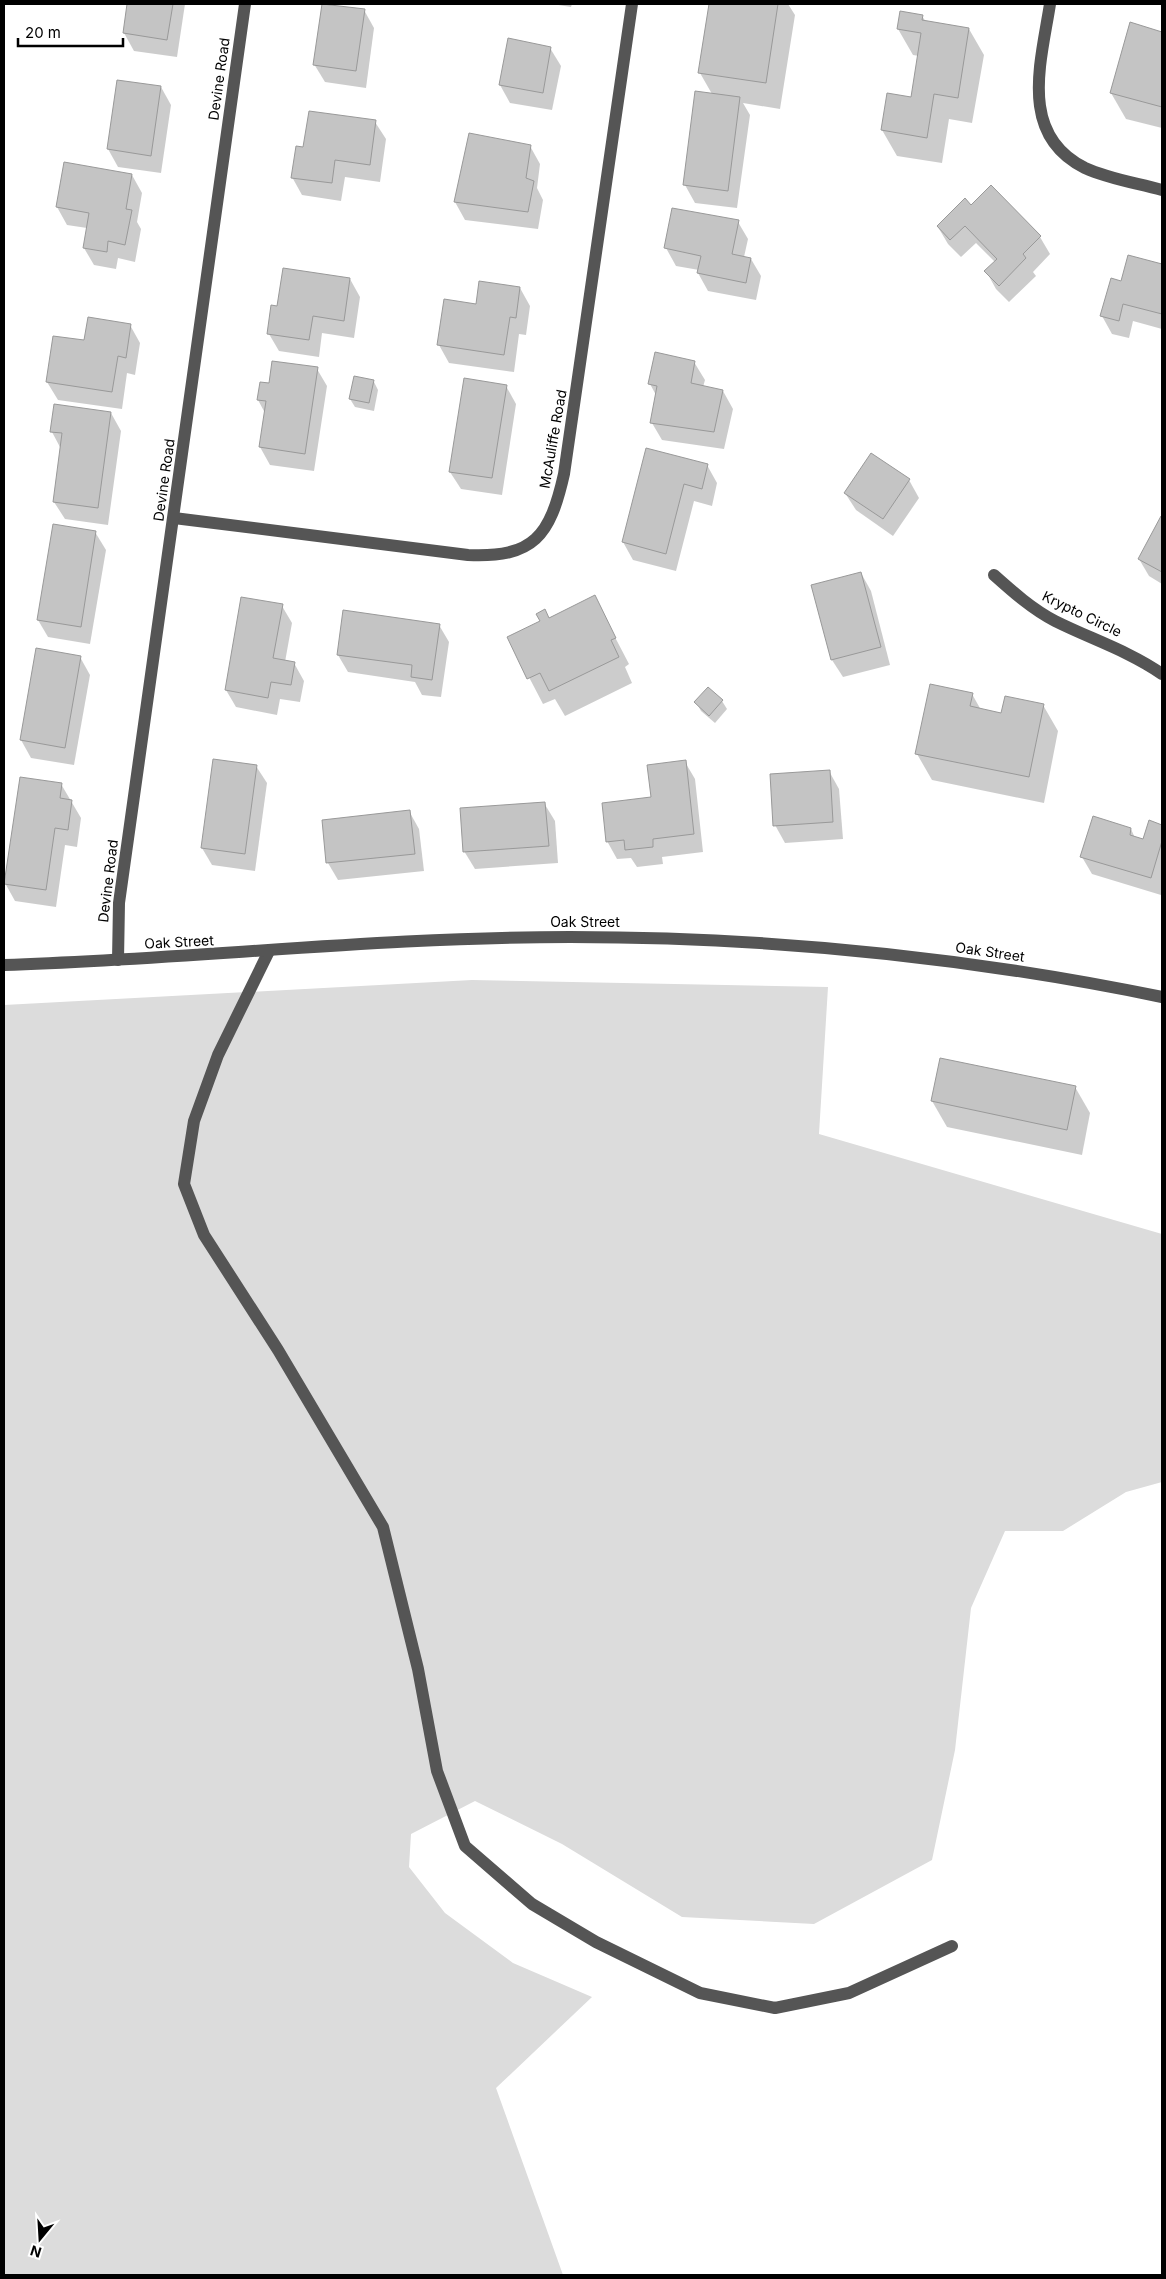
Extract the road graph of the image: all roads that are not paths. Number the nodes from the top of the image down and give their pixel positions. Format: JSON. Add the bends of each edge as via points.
{"nodes":[{"id":1,"x":245,"y":4,"type":"edge"},
{"id":2,"x":632,"y":4,"type":"edge"},
{"id":3,"x":1050,"y":4,"type":"edge"},
{"id":4,"x":1162,"y":190,"type":"edge"},
{"id":5,"x":174,"y":518,"type":"junction"},
{"id":6,"x":994,"y":575,"type":"dead end"},
{"id":7,"x":1162,"y":674,"type":"edge"},
{"id":8,"x":269,"y":952,"type":"junction"},
{"id":9,"x":118,"y":960,"type":"junction"},
{"id":10,"x":4,"y":965,"type":"edge"},
{"id":11,"x":1162,"y":997,"type":"edge"},
{"id":12,"x":952,"y":1946,"type":"dead end"}],
"edges":[{"from":1,"to":5,"type":"street","name":"Devine Road"},
{"from":2,"to":5,"type":"street","name":"McAuliffe Road","via":[[564,474],[553,512],[535,539],[521,550],[505,555],[468,555]]},
{"from":3,"to":4,"type":"street","via":[[1038,88],[1044,128],[1052,143],[1085,168]]},
{"from":5,"to":9,"type":"street","name":"Devine Road","via":[[119,903]]},
{"from":6,"to":7,"type":"street","name":"Krypto Circle","via":[[1020,598],[1053,620],[1124,651]]},
{"from":8,"to":9,"type":"street","name":"Oak Street"},
{"from":8,"to":11,"type":"street","name":"Oak Street","via":[[499,938],[702,940],[938,960]]},
{"from":8,"to":12,"type":"street","via":[[218,1055],[194,1121],[184,1184],[204,1235],[278,1350],[383,1527],[418,1669],[437,1771],[464,1846],[532,1904],[596,1942],[700,1993],[774,2008],[849,1993]]},
{"from":9,"to":10,"type":"street","name":"Oak Street"}]}
